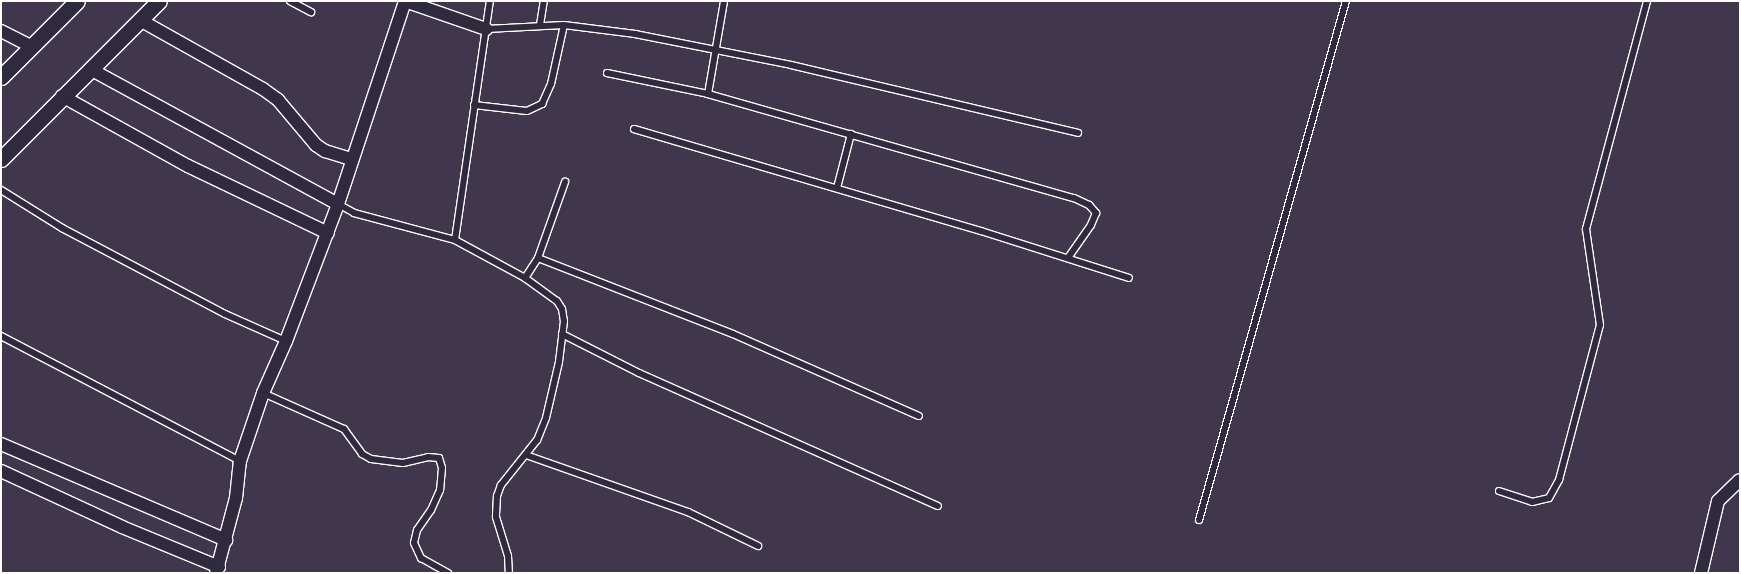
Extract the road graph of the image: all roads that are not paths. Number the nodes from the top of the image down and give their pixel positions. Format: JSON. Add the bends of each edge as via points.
{"nodes":[{"id":1,"x":77,"y":1,"type":"edge"},
{"id":2,"x":159,"y":1,"type":"edge"},
{"id":3,"x":290,"y":1,"type":"edge"},
{"id":4,"x":405,"y":1,"type":"edge"},
{"id":5,"x":490,"y":1,"type":"edge"},
{"id":6,"x":544,"y":1,"type":"edge"},
{"id":7,"x":724,"y":1,"type":"edge"},
{"id":8,"x":1346,"y":1,"type":"edge"},
{"id":9,"x":1647,"y":1,"type":"edge"},
{"id":10,"x":311,"y":12,"type":"dead end"},
{"id":11,"x":140,"y":20,"type":"junction"},
{"id":12,"x":540,"y":25,"type":"junction"},
{"id":13,"x":564,"y":25,"type":"junction"},
{"id":14,"x":486,"y":29,"type":"junction"},
{"id":15,"x":1,"y":31,"type":"edge"},
{"id":16,"x":31,"y":46,"type":"junction"},
{"id":17,"x":716,"y":49,"type":"junction"},
{"id":18,"x":92,"y":70,"type":"junction"},
{"id":19,"x":607,"y":73,"type":"dead end"},
{"id":20,"x":1,"y":77,"type":"edge"},
{"id":21,"x":708,"y":94,"type":"junction"},
{"id":22,"x":62,"y":96,"type":"junction"},
{"id":23,"x":474,"y":105,"type":"junction"},
{"id":24,"x":634,"y":129,"type":"dead end"},
{"id":25,"x":1078,"y":133,"type":"dead end"},
{"id":26,"x":851,"y":134,"type":"junction"},
{"id":27,"x":1,"y":159,"type":"edge"},
{"id":28,"x":352,"y":159,"type":"junction"},
{"id":29,"x":565,"y":182,"type":"dead end"},
{"id":30,"x":837,"y":188,"type":"junction"},
{"id":31,"x":1,"y":190,"type":"edge"},
{"id":32,"x":338,"y":204,"type":"junction"},
{"id":33,"x":328,"y":233,"type":"junction"},
{"id":34,"x":455,"y":240,"type":"junction"},
{"id":35,"x":538,"y":258,"type":"junction"},
{"id":36,"x":1068,"y":258,"type":"junction"},
{"id":37,"x":525,"y":278,"type":"junction"},
{"id":38,"x":1129,"y":278,"type":"dead end"},
{"id":39,"x":562,"y":334,"type":"junction"},
{"id":40,"x":1,"y":336,"type":"edge"},
{"id":41,"x":286,"y":341,"type":"junction"},
{"id":42,"x":263,"y":393,"type":"junction"},
{"id":43,"x":919,"y":416,"type":"dead end"},
{"id":44,"x":1,"y":444,"type":"edge"},
{"id":45,"x":526,"y":455,"type":"junction"},
{"id":46,"x":240,"y":461,"type":"junction"},
{"id":47,"x":1,"y":471,"type":"edge"},
{"id":48,"x":1740,"y":480,"type":"edge"},
{"id":49,"x":1499,"y":491,"type":"dead end"},
{"id":50,"x":938,"y":506,"type":"dead end"},
{"id":51,"x":1199,"y":520,"type":"dead end"},
{"id":52,"x":226,"y":540,"type":"junction"},
{"id":53,"x":758,"y":546,"type":"dead end"},
{"id":54,"x":218,"y":570,"type":"edge"},
{"id":55,"x":448,"y":573,"type":"edge"},
{"id":56,"x":509,"y":573,"type":"edge"},
{"id":57,"x":1701,"y":573,"type":"edge"}],
"edges":[{"from":1,"to":16,"type":"street"},
{"from":2,"to":11,"type":"street"},
{"from":3,"to":10,"type":"lane"},
{"from":4,"to":14,"type":"street"},
{"from":4,"to":28,"type":"street"},
{"from":5,"to":14,"type":"lane"},
{"from":6,"to":12,"type":"lane"},
{"from":7,"to":17,"type":"lane"},
{"from":8,"to":51,"type":"lane"},
{"from":9,"to":49,"type":"lane","via":[[1586,229],[1600,325],[1559,480],[1549,498],[1532,502]]},
{"from":11,"to":18,"type":"street"},
{"from":11,"to":28,"type":"street","via":[[263,89],[278,100],[316,145],[325,151]]},
{"from":12,"to":13,"type":"lane"},
{"from":12,"to":14,"type":"lane","via":[[504,30]]},
{"from":13,"to":17,"type":"lane"},
{"from":13,"to":23,"type":"lane","via":[[551,84],[542,104],[527,111]]},
{"from":14,"to":23,"type":"lane"},
{"from":15,"to":16,"type":"street"},
{"from":16,"to":20,"type":"street"},
{"from":17,"to":21,"type":"lane"},
{"from":17,"to":25,"type":"lane"},
{"from":18,"to":22,"type":"street"},
{"from":18,"to":32,"type":"street"},
{"from":19,"to":21,"type":"lane"},
{"from":21,"to":26,"type":"lane"},
{"from":22,"to":27,"type":"street"},
{"from":22,"to":33,"type":"street","via":[[188,166]]},
{"from":23,"to":34,"type":"lane"},
{"from":24,"to":30,"type":"lane"},
{"from":26,"to":30,"type":"lane"},
{"from":26,"to":36,"type":"lane","via":[[1089,205],[1096,213]]},
{"from":28,"to":32,"type":"street"},
{"from":29,"to":35,"type":"lane"},
{"from":30,"to":36,"type":"lane"},
{"from":31,"to":41,"type":"lane","via":[[62,228],[225,314]]},
{"from":32,"to":33,"type":"street"},
{"from":32,"to":34,"type":"lane","via":[[362,215]]},
{"from":33,"to":41,"type":"street"},
{"from":34,"to":37,"type":"lane"},
{"from":35,"to":37,"type":"lane"},
{"from":35,"to":43,"type":"lane","via":[[733,334]]},
{"from":36,"to":38,"type":"lane"},
{"from":37,"to":39,"type":"lane","via":[[557,301],[564,321]]},
{"from":39,"to":45,"type":"lane","via":[[559,362],[546,418],[537,440]]},
{"from":39,"to":50,"type":"lane","via":[[639,373]]},
{"from":40,"to":46,"type":"lane"},
{"from":41,"to":42,"type":"street"},
{"from":42,"to":46,"type":"street"},
{"from":42,"to":55,"type":"lane","via":[[344,429],[359,451],[371,459],[403,463],[428,457],[439,458],[442,468],[440,490],[431,510],[416,530],[414,543],[421,558]]},
{"from":44,"to":52,"type":"street"},
{"from":45,"to":53,"type":"lane","via":[[688,512]]},
{"from":45,"to":56,"type":"lane","via":[[501,485],[495,507],[508,556]]},
{"from":46,"to":52,"type":"street","via":[[236,498]]},
{"from":47,"to":54,"type":"street"},
{"from":48,"to":57,"type":"street","via":[[1718,500]]},
{"from":52,"to":54,"type":"street"}]}
